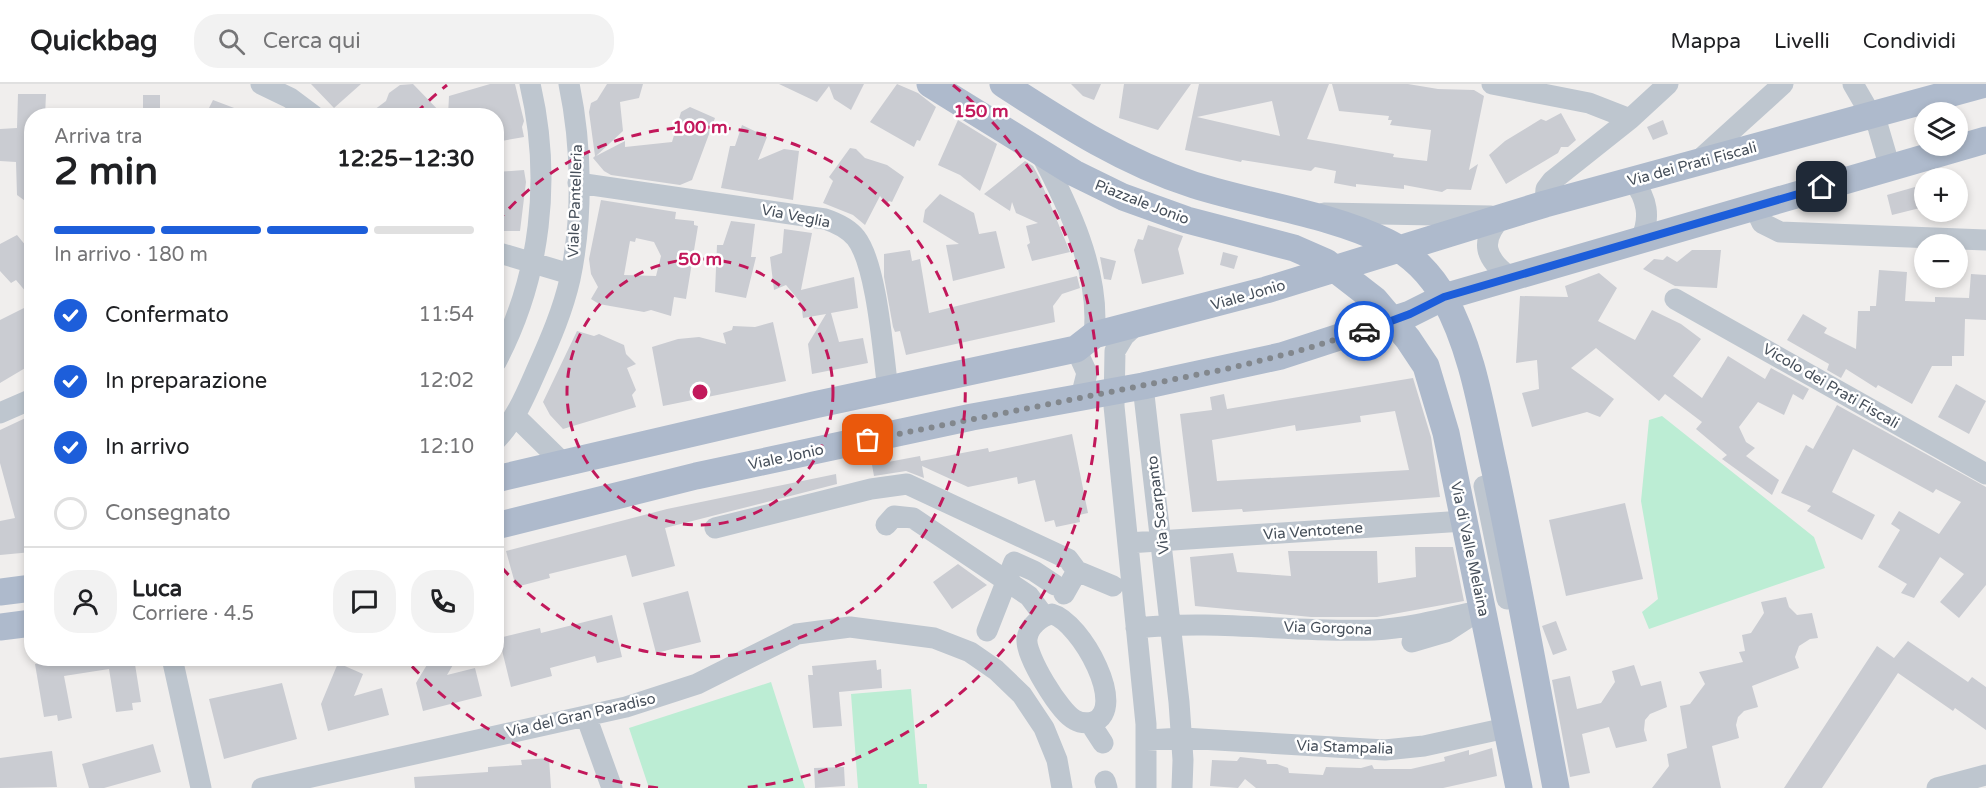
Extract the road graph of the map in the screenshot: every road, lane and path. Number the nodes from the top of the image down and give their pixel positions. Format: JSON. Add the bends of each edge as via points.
{"nodes":[{"id":1,"x":261,"y":84,"type":"edge"},
{"id":2,"x":530,"y":84,"type":"edge"},
{"id":3,"x":569,"y":84,"type":"edge"},
{"id":4,"x":930,"y":84,"type":"edge"},
{"id":5,"x":1003,"y":84,"type":"edge"},
{"id":6,"x":1492,"y":84,"type":"edge"},
{"id":7,"x":1668,"y":84,"type":"edge"},
{"id":8,"x":1783,"y":84,"type":"edge"},
{"id":9,"x":1853,"y":84,"type":"edge"},
{"id":10,"x":1985,"y":84,"type":"edge"},
{"id":11,"x":285,"y":89,"type":"edge"},
{"id":12,"x":281,"y":108,"type":"edge"},
{"id":13,"x":305,"y":108,"type":"edge"},
{"id":14,"x":1871,"y":116,"type":"junction"},
{"id":15,"x":1630,"y":119,"type":"junction"},
{"id":16,"x":1986,"y":140,"type":"edge"},
{"id":17,"x":1039,"y":149,"type":"junction"},
{"id":18,"x":1695,"y":164,"type":"junction"},
{"id":19,"x":1890,"y":168,"type":"junction"},
{"id":20,"x":1633,"y":180,"type":"junction"},
{"id":21,"x":578,"y":183,"type":"junction"},
{"id":22,"x":1545,"y":204,"type":"junction"},
{"id":23,"x":1301,"y":213,"type":"junction"},
{"id":24,"x":1503,"y":216,"type":"junction"},
{"id":25,"x":1761,"y":217,"type":"junction"},
{"id":26,"x":1641,"y":239,"type":"junction"},
{"id":27,"x":1986,"y":240,"type":"edge"},
{"id":28,"x":1399,"y":248,"type":"junction"},
{"id":29,"x":504,"y":255,"type":"edge"},
{"id":30,"x":533,"y":264,"type":"junction"},
{"id":31,"x":1335,"y":268,"type":"junction"},
{"id":32,"x":570,"y":274,"type":"junction"},
{"id":33,"x":1511,"y":278,"type":"junction"},
{"id":34,"x":1444,"y":297,"type":"junction"},
{"id":35,"x":1675,"y":299,"type":"dead end"},
{"id":36,"x":1392,"y":321,"type":"junction"},
{"id":37,"x":1137,"y":324,"type":"junction"},
{"id":38,"x":1085,"y":342,"type":"junction"},
{"id":39,"x":504,"y":344,"type":"edge"},
{"id":40,"x":1143,"y":386,"type":"junction"},
{"id":41,"x":888,"y":390,"type":"junction"},
{"id":42,"x":1116,"y":391,"type":"junction"},
{"id":43,"x":1081,"y":397,"type":"junction"},
{"id":44,"x":24,"y":402,"type":"edge"},
{"id":45,"x":1480,"y":402,"type":"junction"},
{"id":46,"x":0,"y":413,"type":"edge"},
{"id":47,"x":515,"y":416,"type":"junction"},
{"id":48,"x":504,"y":430,"type":"edge"},
{"id":49,"x":562,"y":462,"type":"junction"},
{"id":50,"x":1986,"y":474,"type":"edge"},
{"id":51,"x":504,"y":477,"type":"edge"},
{"id":52,"x":1464,"y":521,"type":"junction"},
{"id":53,"x":504,"y":524,"type":"edge"},
{"id":54,"x":886,"y":525,"type":"dead end"},
{"id":55,"x":716,"y":528,"type":"dead end"},
{"id":56,"x":1162,"y":540,"type":"junction"},
{"id":57,"x":1128,"y":543,"type":"junction"},
{"id":58,"x":1077,"y":571,"type":"junction"},
{"id":59,"x":1006,"y":581,"type":"junction"},
{"id":60,"x":1113,"y":586,"type":"dead end"},
{"id":61,"x":24,"y":589,"type":"edge"},
{"id":62,"x":0,"y":592,"type":"edge"},
{"id":63,"x":1479,"y":611,"type":"junction"},
{"id":64,"x":1044,"y":616,"type":"junction"},
{"id":65,"x":24,"y":624,"type":"edge"},
{"id":66,"x":1172,"y":624,"type":"junction"},
{"id":67,"x":0,"y":627,"type":"edge"},
{"id":68,"x":1136,"y":628,"type":"junction"},
{"id":69,"x":987,"y":631,"type":"dead end"},
{"id":70,"x":1412,"y":642,"type":"dead end"},
{"id":71,"x":174,"y":666,"type":"edge"},
{"id":72,"x":586,"y":716,"type":"junction"},
{"id":73,"x":1090,"y":723,"type":"junction"},
{"id":74,"x":1495,"y":731,"type":"junction"},
{"id":75,"x":1403,"y":737,"type":"dead end"},
{"id":76,"x":1183,"y":738,"type":"junction"},
{"id":77,"x":1147,"y":740,"type":"junction"},
{"id":78,"x":1103,"y":743,"type":"dead end"},
{"id":79,"x":1986,"y":775,"type":"edge"},
{"id":80,"x":201,"y":788,"type":"edge"},
{"id":81,"x":262,"y":788,"type":"edge"},
{"id":82,"x":612,"y":788,"type":"edge"},
{"id":83,"x":1062,"y":788,"type":"edge"},
{"id":84,"x":1146,"y":788,"type":"edge"},
{"id":85,"x":1182,"y":788,"type":"edge"},
{"id":86,"x":1519,"y":788,"type":"edge"},
{"id":87,"x":1546,"y":788,"type":"edge"},
{"id":88,"x":1556,"y":788,"type":"edge"},
{"id":89,"x":1937,"y":788,"type":"edge"}],
"edges":[{"from":1,"to":11,"type":"street"},
{"from":2,"to":30,"type":"street","via":[[541,185]]},
{"from":3,"to":21,"type":"street","name":"Viale Pantelleria","via":[[577,133]]},
{"from":4,"to":17,"type":"main road","name":"Piazzale Jonio"},
{"from":5,"to":23,"type":"main road","via":[[1116,154],[1231,196]]},
{"from":6,"to":15,"type":"street","via":[[1581,101]]},
{"from":7,"to":15,"type":"street"},
{"from":8,"to":18,"type":"street"},
{"from":9,"to":14,"type":"street"},
{"from":10,"to":14,"type":"main road","name":"Via dei Prati Fiscali"},
{"from":11,"to":12,"type":"street"},
{"from":11,"to":13,"type":"street"},
{"from":14,"to":18,"type":"main road","name":"Via dei Prati Fiscali"},
{"from":14,"to":19,"type":"street"},
{"from":15,"to":22,"type":"street","via":[[1552,181],[1546,189]]},
{"from":16,"to":19,"type":"main road"},
{"from":17,"to":31,"type":"main road","name":"Piazzale Jonio","via":[[1080,176],[1133,201],[1187,220],[1294,248]]},
{"from":17,"to":38,"type":"street","via":[[1070,213],[1095,300]]},
{"from":18,"to":20,"type":"main road","name":"Via dei Prati Fiscali"},
{"from":19,"to":25,"type":"main road"},
{"from":20,"to":22,"type":"main road","name":"Via dei Prati Fiscali"},
{"from":20,"to":26,"type":"street","via":[[1647,209]]},
{"from":21,"to":32,"type":"street","name":"Viale Pantelleria"},
{"from":21,"to":41,"type":"street","name":"Via Veglia","via":[[825,219],[844,228],[858,242],[869,267]]},
{"from":22,"to":24,"type":"main road","name":"Via dei Prati Fiscali"},
{"from":23,"to":24,"type":"street"},
{"from":23,"to":28,"type":"main road"},
{"from":24,"to":28,"type":"main road","name":"Via dei Prati Fiscali"},
{"from":24,"to":33,"type":"street","via":[[1491,229],[1487,246],[1496,266]]},
{"from":25,"to":26,"type":"main road"},
{"from":25,"to":27,"type":"street","via":[[1787,232]]},
{"from":26,"to":33,"type":"main road"},
{"from":28,"to":31,"type":"main road"},
{"from":28,"to":34,"type":"main road"},
{"from":29,"to":30,"type":"street"},
{"from":30,"to":32,"type":"street"},
{"from":30,"to":39,"type":"street"},
{"from":31,"to":36,"type":"main road","name":"Piazzale Jonio","via":[[1375,300]]},
{"from":31,"to":37,"type":"main road","name":"Viale Jonio"},
{"from":32,"to":47,"type":"street","name":"Viale Pantelleria","via":[[550,340]]},
{"from":33,"to":34,"type":"main road"},
{"from":34,"to":36,"type":"main road"},
{"from":34,"to":45,"type":"main road","name":"Via di Valle Melaina"},
{"from":35,"to":50,"type":"street","name":"Vicolo dei Prati Fiscali"},
{"from":36,"to":40,"type":"main road","name":"Viale Jonio","via":[[1281,356]]},
{"from":36,"to":52,"type":"main road","name":"Via di Valle Melaina","via":[[1428,372]]},
{"from":37,"to":38,"type":"main road","name":"Viale Jonio"},
{"from":37,"to":42,"type":"street","via":[[1115,351]]},
{"from":38,"to":41,"type":"main road","name":"Viale Jonio"},
{"from":38,"to":43,"type":"street","via":[[1087,374]]},
{"from":40,"to":42,"type":"main road","name":"Viale Jonio"},
{"from":40,"to":56,"type":"street","name":"Via Scarpanto"},
{"from":41,"to":49,"type":"main road","name":"Viale Jonio"},
{"from":42,"to":43,"type":"main road","name":"Viale Jonio"},
{"from":42,"to":57,"type":"street","via":[[1114,411]]},
{"from":43,"to":53,"type":"main road","name":"Viale Jonio","via":[[696,476]]},
{"from":44,"to":46,"type":"street"},
{"from":45,"to":87,"type":"street","name":"Via di Valle Melaina","via":[[1484,485]]},
{"from":45,"to":88,"type":"main road","name":"Via di Valle Melaina"},
{"from":47,"to":48,"type":"street","name":"Viale Pantelleria"},
{"from":47,"to":49,"type":"street"},
{"from":49,"to":51,"type":"main road","name":"Viale Jonio"},
{"from":52,"to":56,"type":"street","name":"Via Ventotene"},
{"from":52,"to":63,"type":"main road","name":"Via di Valle Melaina"},
{"from":54,"to":59,"type":"street","via":[[894,516],[913,518]]},
{"from":55,"to":58,"type":"street","via":[[871,489],[907,484],[1054,551],[1068,559]]},
{"from":56,"to":57,"type":"street","name":"Via Ventotene"},
{"from":56,"to":66,"type":"street","name":"Via Scarpanto"},
{"from":57,"to":68,"type":"street"},
{"from":58,"to":59,"type":"street","via":[[1060,590],[1014,562]]},
{"from":58,"to":60,"type":"street"},
{"from":59,"to":64,"type":"street","via":[[1029,596]]},
{"from":59,"to":69,"type":"street"},
{"from":61,"to":62,"type":"main road"},
{"from":63,"to":66,"type":"street","name":"Via Gorgona","via":[[1374,630]]},
{"from":63,"to":70,"type":"street","via":[[1446,632]]},
{"from":63,"to":74,"type":"main road","name":"Via di Valle Melaina"},
{"from":64,"to":73,"type":"street","via":[[1028,634],[1029,652],[1065,713],[1076,721]]},
{"from":64,"to":73,"type":"street","via":[[1058,616],[1072,626],[1094,662],[1106,707],[1101,718]]},
{"from":65,"to":67,"type":"main road"},
{"from":66,"to":68,"type":"street"},
{"from":66,"to":76,"type":"street","name":"Via Scarpanto"},
{"from":68,"to":77,"type":"street"},
{"from":71,"to":80,"type":"street"},
{"from":72,"to":81,"type":"street","name":"Via del Gran Paradiso"},
{"from":72,"to":82,"type":"street"},
{"from":72,"to":83,"type":"street","name":"Via del Gran Paradiso","via":[[697,684],[797,634],[850,627],[906,632],[958,646],[983,660],[1022,695],[1044,728],[1057,760]]},
{"from":73,"to":78,"type":"street"},
{"from":74,"to":75,"type":"street","via":[[1454,727]]},
{"from":74,"to":76,"type":"street","name":"Via Stampalia","via":[[1385,750]]},
{"from":74,"to":86,"type":"main road","name":"Via di Valle Melaina"},
{"from":76,"to":77,"type":"street","name":"Via Stampalia"},
{"from":76,"to":85,"type":"street","name":"Via Scarpanto"},
{"from":77,"to":84,"type":"street"},
{"from":79,"to":89,"type":"street"}]}
